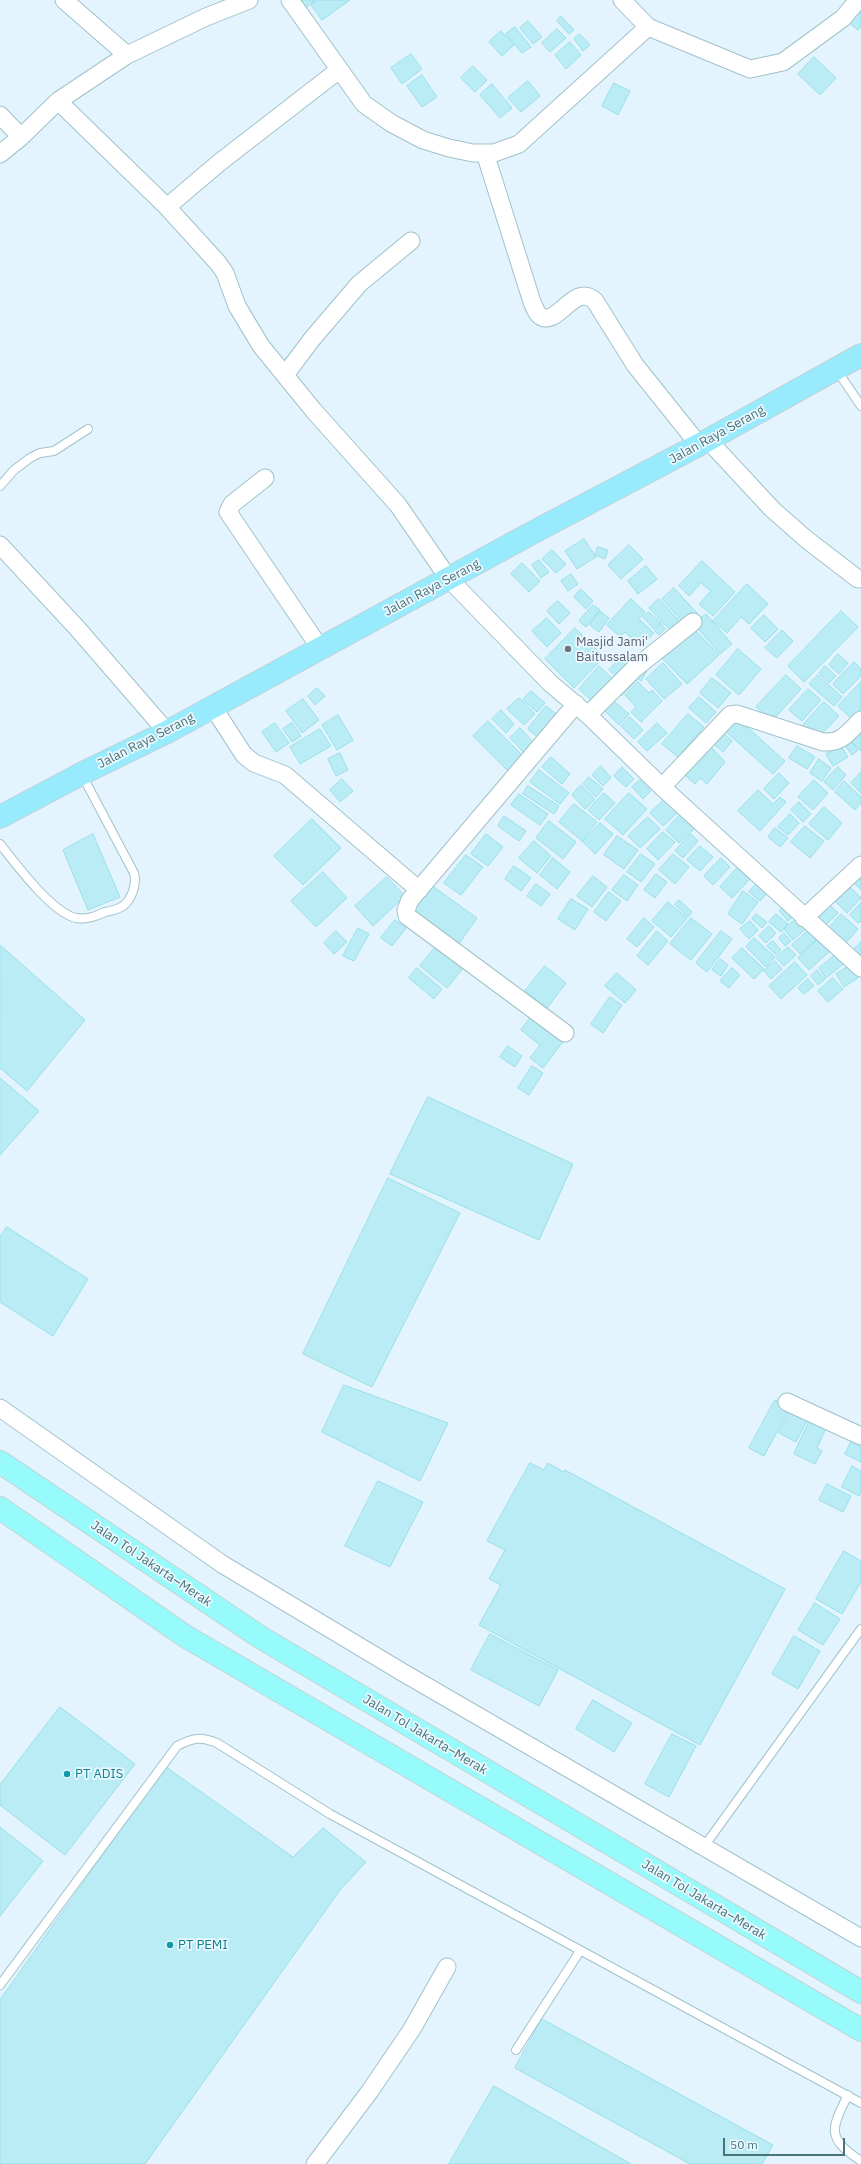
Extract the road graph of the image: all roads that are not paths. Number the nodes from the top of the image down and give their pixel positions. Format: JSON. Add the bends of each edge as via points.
{"nodes":[{"id":1,"x":64,"y":0,"type":"edge"},
{"id":2,"x":249,"y":0,"type":"edge"},
{"id":3,"x":290,"y":0,"type":"edge"},
{"id":4,"x":622,"y":0,"type":"edge"},
{"id":5,"x":858,"y":0,"type":"edge"},
{"id":6,"x":648,"y":26,"type":"junction"},
{"id":7,"x":127,"y":55,"type":"junction"},
{"id":8,"x":339,"y":70,"type":"junction"},
{"id":9,"x":58,"y":101,"type":"junction"},
{"id":10,"x":0,"y":115,"type":"edge"},
{"id":11,"x":21,"y":138,"type":"junction"},
{"id":12,"x":485,"y":153,"type":"junction"},
{"id":13,"x":0,"y":154,"type":"edge"},
{"id":14,"x":166,"y":207,"type":"junction"},
{"id":15,"x":411,"y":241,"type":"dead end"},
{"id":16,"x":861,"y":355,"type":"edge"},
{"id":17,"x":835,"y":368,"type":"junction"},
{"id":18,"x":285,"y":374,"type":"junction"},
{"id":19,"x":861,"y":406,"type":"edge"},
{"id":20,"x":88,"y":428,"type":"dead end"},
{"id":21,"x":704,"y":443,"type":"junction"},
{"id":22,"x":265,"y":478,"type":"dead end"},
{"id":23,"x":0,"y":486,"type":"edge"},
{"id":24,"x":0,"y":546,"type":"edge"},
{"id":25,"x":449,"y":579,"type":"junction"},
{"id":26,"x":858,"y":579,"type":"dead end"},
{"id":27,"x":693,"y":622,"type":"dead end"},
{"id":28,"x":320,"y":648,"type":"junction"},
{"id":29,"x":213,"y":707,"type":"junction"},
{"id":30,"x":582,"y":710,"type":"junction"},
{"id":31,"x":861,"y":720,"type":"edge"},
{"id":32,"x":167,"y":732,"type":"junction"},
{"id":33,"x":81,"y":774,"type":"junction"},
{"id":34,"x":662,"y":787,"type":"junction"},
{"id":35,"x":0,"y":817,"type":"edge"},
{"id":36,"x":0,"y":844,"type":"edge"},
{"id":37,"x":861,"y":865,"type":"edge"},
{"id":38,"x":419,"y":890,"type":"junction"},
{"id":39,"x":804,"y":918,"type":"junction"},
{"id":40,"x":861,"y":968,"type":"edge"},
{"id":41,"x":565,"y":1033,"type":"dead end"},
{"id":42,"x":787,"y":1402,"type":"dead end"},
{"id":43,"x":0,"y":1408,"type":"edge"},
{"id":44,"x":861,"y":1436,"type":"edge"},
{"id":45,"x":0,"y":1462,"type":"edge"},
{"id":46,"x":0,"y":1508,"type":"edge"},
{"id":47,"x":861,"y":1629,"type":"edge"},
{"id":48,"x":703,"y":1848,"type":"junction"},
{"id":49,"x":861,"y":1938,"type":"edge"},
{"id":50,"x":580,"y":1951,"type":"junction"},
{"id":51,"x":447,"y":1968,"type":"dead end"},
{"id":52,"x":0,"y":1985,"type":"edge"},
{"id":53,"x":861,"y":1992,"type":"edge"},
{"id":54,"x":861,"y":2030,"type":"edge"},
{"id":55,"x":516,"y":2050,"type":"dead end"},
{"id":56,"x":848,"y":2095,"type":"junction"},
{"id":57,"x":861,"y":2103,"type":"edge"},
{"id":58,"x":861,"y":2161,"type":"edge"},
{"id":59,"x":315,"y":2164,"type":"edge"}],
"edges":[{"from":1,"to":7,"type":"street"},
{"from":2,"to":7,"type":"street","via":[[206,17]]},
{"from":3,"to":8,"type":"street"},
{"from":4,"to":6,"type":"street"},
{"from":5,"to":6,"type":"street","via":[[843,18],[783,62],[750,69]]},
{"from":6,"to":12,"type":"street","via":[[519,144],[494,153]]},
{"from":7,"to":9,"type":"street"},
{"from":8,"to":12,"type":"street","via":[[364,104],[391,123],[423,140],[449,148]]},
{"from":8,"to":14,"type":"street"},
{"from":9,"to":11,"type":"street"},
{"from":9,"to":14,"type":"street"},
{"from":10,"to":11,"type":"street"},
{"from":11,"to":13,"type":"street"},
{"from":12,"to":21,"type":"street","via":[[532,302],[540,315],[546,318],[553,316],[578,298],[590,296],[635,365]]},
{"from":14,"to":18,"type":"street","via":[[222,268],[247,324],[260,346]]},
{"from":15,"to":18,"type":"street","via":[[359,284]]},
{"from":16,"to":17,"type":"highway","name":"Jalan Raya Serang"},
{"from":17,"to":19,"type":"lane"},
{"from":17,"to":21,"type":"highway","name":"Jalan Raya Serang"},
{"from":18,"to":25,"type":"street","via":[[314,411],[398,505]]},
{"from":20,"to":23,"type":"lane","via":[[54,451],[40,452],[30,458],[14,470]]},
{"from":21,"to":25,"type":"highway","name":"Jalan Raya Serang"},
{"from":21,"to":26,"type":"street","via":[[772,509]]},
{"from":22,"to":28,"type":"street","via":[[232,504],[228,512]]},
{"from":24,"to":32,"type":"street","via":[[77,628]]},
{"from":25,"to":28,"type":"highway","name":"Jalan Raya Serang"},
{"from":25,"to":30,"type":"street","via":[[550,683]]},
{"from":27,"to":30,"type":"street"},
{"from":28,"to":29,"type":"highway","name":"Jalan Raya Serang"},
{"from":29,"to":32,"type":"highway","name":"Jalan Raya Serang"},
{"from":29,"to":38,"type":"street","via":[[244,755],[254,763],[285,775]]},
{"from":30,"to":34,"type":"street"},
{"from":30,"to":38,"type":"street"},
{"from":31,"to":34,"type":"street","via":[[840,740],[823,742],[736,714],[730,715]]},
{"from":32,"to":33,"type":"highway","name":"Jalan Raya Serang"},
{"from":33,"to":35,"type":"highway","name":"Jalan Raya Serang"},
{"from":33,"to":36,"type":"lane","via":[[136,881],[132,894],[123,906],[90,918],[77,918],[66,914],[34,885]]},
{"from":34,"to":39,"type":"street"},
{"from":37,"to":39,"type":"street"},
{"from":38,"to":41,"type":"street","via":[[410,900],[406,910],[407,916]]},
{"from":39,"to":40,"type":"street"},
{"from":42,"to":44,"type":"street"},
{"from":43,"to":48,"type":"street","via":[[222,1564]]},
{"from":45,"to":53,"type":"highway","name":"Jalan Tol Jakarta–Merak","via":[[260,1638]]},
{"from":46,"to":54,"type":"highway","via":[[185,1636]]},
{"from":47,"to":48,"type":"lane"},
{"from":48,"to":49,"type":"street"},
{"from":50,"to":52,"type":"lane","via":[[330,1814],[217,1743],[204,1738],[190,1740],[177,1746]]},
{"from":50,"to":55,"type":"lane"},
{"from":50,"to":56,"type":"lane"},
{"from":51,"to":59,"type":"street","via":[[412,2029],[375,2085]]},
{"from":56,"to":57,"type":"lane"},
{"from":56,"to":58,"type":"lane","via":[[834,2123],[836,2137],[844,2150]]}]}
